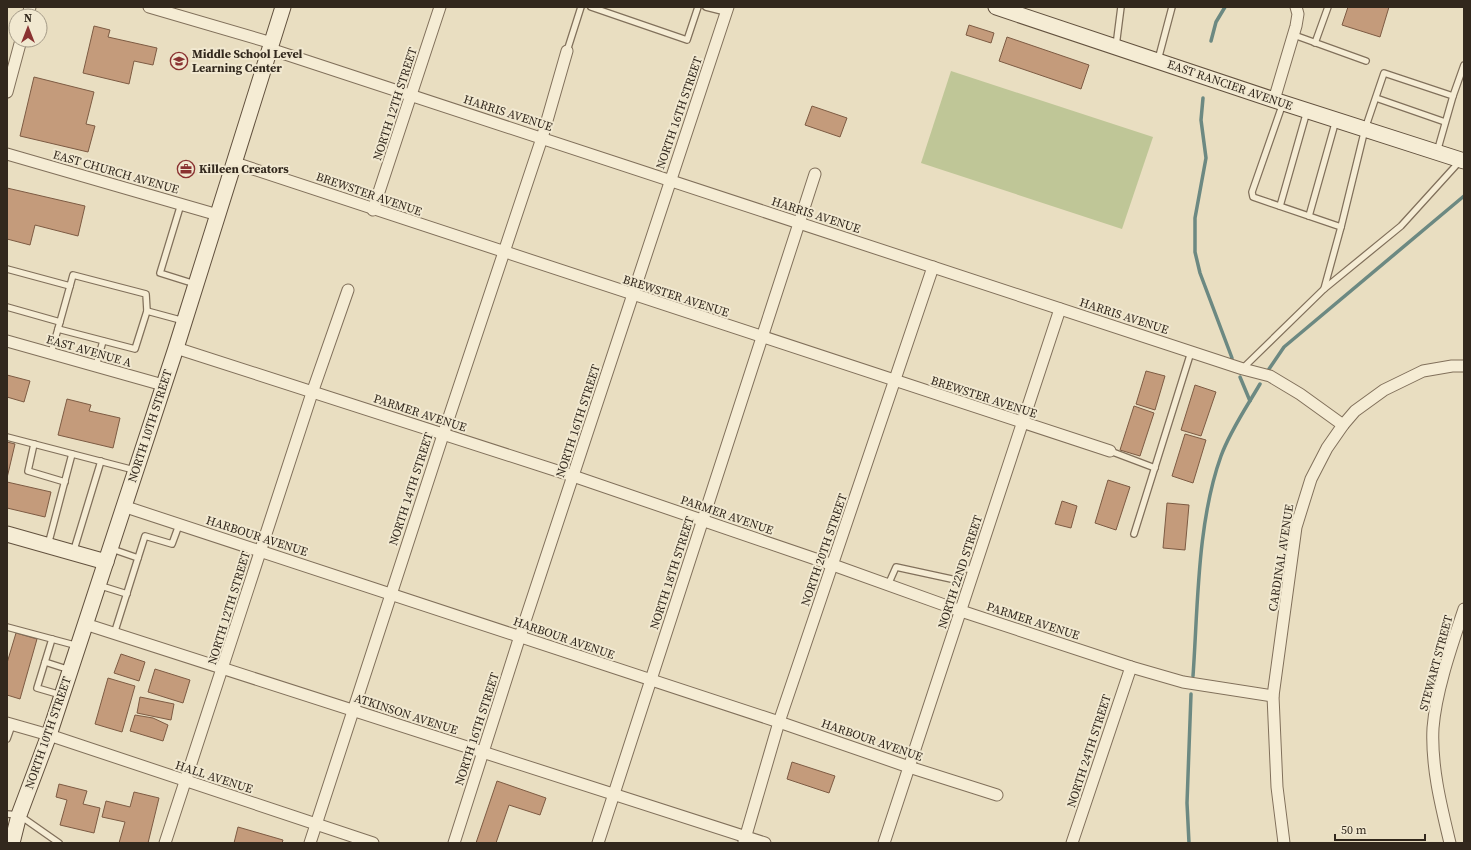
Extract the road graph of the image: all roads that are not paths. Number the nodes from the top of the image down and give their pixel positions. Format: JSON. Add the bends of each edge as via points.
{"nodes":[{"id":1,"x":149,"y":7,"type":"edge"},
{"id":2,"x":283,"y":7,"type":"edge"},
{"id":3,"x":440,"y":7,"type":"edge"},
{"id":4,"x":581,"y":7,"type":"edge"},
{"id":5,"x":591,"y":7,"type":"edge"},
{"id":6,"x":698,"y":7,"type":"edge"},
{"id":7,"x":706,"y":7,"type":"edge"},
{"id":8,"x":996,"y":7,"type":"edge"},
{"id":9,"x":1121,"y":7,"type":"edge"},
{"id":10,"x":1172,"y":7,"type":"edge"},
{"id":11,"x":1296,"y":7,"type":"edge"},
{"id":12,"x":1328,"y":7,"type":"edge"},
{"id":13,"x":727,"y":10,"type":"edge"},
{"id":14,"x":1294,"y":35,"type":"junction"},
{"id":15,"x":1314,"y":43,"type":"junction"},
{"id":16,"x":271,"y":46,"type":"junction"},
{"id":17,"x":1116,"y":46,"type":"junction"},
{"id":18,"x":19,"y":48,"type":"edge"},
{"id":19,"x":567,"y":51,"type":"joint"},
{"id":20,"x":1158,"y":60,"type":"junction"},
{"id":21,"x":1366,"y":61,"type":"dead end"},
{"id":22,"x":1464,"y":65,"type":"edge"},
{"id":23,"x":8,"y":86,"type":"edge"},
{"id":24,"x":412,"y":96,"type":"junction"},
{"id":25,"x":1453,"y":96,"type":"junction"},
{"id":26,"x":1376,"y":98,"type":"junction"},
{"id":27,"x":1279,"y":102,"type":"junction"},
{"id":28,"x":1307,"y":110,"type":"junction"},
{"id":29,"x":1336,"y":120,"type":"junction"},
{"id":30,"x":1445,"y":122,"type":"junction"},
{"id":31,"x":1365,"y":129,"type":"junction"},
{"id":32,"x":542,"y":138,"type":"junction"},
{"id":33,"x":1436,"y":152,"type":"junction"},
{"id":34,"x":7,"y":154,"type":"edge"},
{"id":35,"x":1462,"y":160,"type":"edge"},
{"id":36,"x":235,"y":163,"type":"junction"},
{"id":37,"x":815,"y":174,"type":"dead end"},
{"id":38,"x":670,"y":181,"type":"junction"},
{"id":39,"x":181,"y":204,"type":"junction"},
{"id":40,"x":1280,"y":206,"type":"junction"},
{"id":41,"x":374,"y":210,"type":"junction"},
{"id":42,"x":218,"y":215,"type":"junction"},
{"id":43,"x":1309,"y":216,"type":"junction"},
{"id":44,"x":799,"y":224,"type":"junction"},
{"id":45,"x":1341,"y":227,"type":"junction"},
{"id":46,"x":503,"y":252,"type":"junction"},
{"id":47,"x":934,"y":267,"type":"junction"},
{"id":48,"x":7,"y":269,"type":"edge"},
{"id":49,"x":196,"y":284,"type":"junction"},
{"id":50,"x":70,"y":286,"type":"junction"},
{"id":51,"x":1324,"y":289,"type":"junction"},
{"id":52,"x":348,"y":290,"type":"dead end"},
{"id":53,"x":633,"y":295,"type":"junction"},
{"id":54,"x":7,"y":307,"type":"edge"},
{"id":55,"x":1060,"y":309,"type":"junction"},
{"id":56,"x":147,"y":310,"type":"junction"},
{"id":57,"x":184,"y":321,"type":"junction"},
{"id":58,"x":60,"y":322,"type":"junction"},
{"id":59,"x":58,"y":329,"type":"junction"},
{"id":60,"x":761,"y":338,"type":"junction"},
{"id":61,"x":7,"y":341,"type":"edge"},
{"id":62,"x":103,"y":341,"type":"junction"},
{"id":63,"x":176,"y":348,"type":"junction"},
{"id":64,"x":1191,"y":352,"type":"junction"},
{"id":65,"x":51,"y":354,"type":"junction"},
{"id":66,"x":96,"y":366,"type":"junction"},
{"id":67,"x":1464,"y":366,"type":"edge"},
{"id":68,"x":1242,"y":369,"type":"junction"},
{"id":69,"x":894,"y":381,"type":"junction"},
{"id":70,"x":163,"y":385,"type":"junction"},
{"id":71,"x":312,"y":393,"type":"junction"},
{"id":72,"x":1022,"y":424,"type":"junction"},
{"id":73,"x":1344,"y":425,"type":"junction"},
{"id":74,"x":443,"y":435,"type":"junction"},
{"id":75,"x":7,"y":437,"type":"edge"},
{"id":76,"x":34,"y":444,"type":"junction"},
{"id":77,"x":1110,"y":451,"type":"joint"},
{"id":78,"x":72,"y":454,"type":"junction"},
{"id":79,"x":101,"y":461,"type":"junction"},
{"id":80,"x":1155,"y":468,"type":"junction"},
{"id":81,"x":135,"y":470,"type":"junction"},
{"id":82,"x":573,"y":476,"type":"junction"},
{"id":83,"x":65,"y":482,"type":"junction"},
{"id":84,"x":123,"y":506,"type":"junction"},
{"id":85,"x":702,"y":520,"type":"junction"},
{"id":86,"x":179,"y":524,"type":"junction"},
{"id":87,"x":7,"y":534,"type":"edge"},
{"id":88,"x":1134,"y":534,"type":"dead end"},
{"id":89,"x":48,"y":546,"type":"junction"},
{"id":90,"x":260,"y":551,"type":"junction"},
{"id":91,"x":73,"y":553,"type":"junction"},
{"id":92,"x":108,"y":556,"type":"junction"},
{"id":93,"x":138,"y":558,"type":"junction"},
{"id":94,"x":833,"y":565,"type":"junction"},
{"id":95,"x":974,"y":570,"type":"junction"},
{"id":96,"x":98,"y":585,"type":"junction"},
{"id":97,"x":888,"y":585,"type":"junction"},
{"id":98,"x":127,"y":594,"type":"junction"},
{"id":99,"x":391,"y":594,"type":"junction"},
{"id":100,"x":1464,"y":609,"type":"edge"},
{"id":101,"x":961,"y":611,"type":"junction"},
{"id":102,"x":85,"y":624,"type":"junction"},
{"id":103,"x":7,"y":627,"type":"edge"},
{"id":104,"x":114,"y":634,"type":"junction"},
{"id":105,"x":520,"y":636,"type":"junction"},
{"id":106,"x":52,"y":639,"type":"junction"},
{"id":107,"x":78,"y":646,"type":"junction"},
{"id":108,"x":46,"y":662,"type":"junction"},
{"id":109,"x":1131,"y":667,"type":"junction"},
{"id":110,"x":223,"y":669,"type":"junction"},
{"id":111,"x":70,"y":670,"type":"junction"},
{"id":112,"x":652,"y":681,"type":"junction"},
{"id":113,"x":61,"y":695,"type":"junction"},
{"id":114,"x":1273,"y":696,"type":"junction"},
{"id":115,"x":354,"y":710,"type":"junction"},
{"id":116,"x":780,"y":722,"type":"junction"},
{"id":117,"x":9,"y":724,"type":"edge"},
{"id":118,"x":48,"y":735,"type":"junction"},
{"id":119,"x":7,"y":739,"type":"edge"},
{"id":120,"x":482,"y":753,"type":"junction"},
{"id":121,"x":909,"y":767,"type":"junction"},
{"id":122,"x":186,"y":782,"type":"junction"},
{"id":123,"x":615,"y":794,"type":"junction"},
{"id":124,"x":998,"y":795,"type":"dead end"},
{"id":125,"x":13,"y":814,"type":"edge"},
{"id":126,"x":316,"y":825,"type":"junction"},
{"id":127,"x":7,"y":826,"type":"edge"},
{"id":128,"x":745,"y":840,"type":"edge"},
{"id":129,"x":12,"y":843,"type":"edge"},
{"id":130,"x":59,"y":843,"type":"edge"},
{"id":131,"x":165,"y":843,"type":"edge"},
{"id":132,"x":310,"y":843,"type":"edge"},
{"id":133,"x":373,"y":843,"type":"edge"},
{"id":134,"x":454,"y":843,"type":"edge"},
{"id":135,"x":598,"y":843,"type":"edge"},
{"id":136,"x":765,"y":843,"type":"edge"},
{"id":137,"x":884,"y":843,"type":"edge"},
{"id":138,"x":1072,"y":843,"type":"edge"},
{"id":139,"x":1284,"y":843,"type":"edge"},
{"id":140,"x":1450,"y":843,"type":"edge"}],
"edges":[{"from":1,"to":16,"type":"street","name":"HARRIS AVENUE"},
{"from":2,"to":16,"type":"street","name":"NORTH 10TH STREET"},
{"from":3,"to":24,"type":"street","name":"NORTH 12TH STREET"},
{"from":4,"to":19,"type":"lane"},
{"from":5,"to":6,"type":"lane","via":[[687,40]]},
{"from":7,"to":13,"type":"lane"},
{"from":8,"to":17,"type":"street","name":"EAST RANCIER AVENUE"},
{"from":9,"to":17,"type":"lane"},
{"from":10,"to":20,"type":"lane"},
{"from":11,"to":14,"type":"street","via":[[1298,14]]},
{"from":12,"to":15,"type":"lane"},
{"from":13,"to":38,"type":"street","name":"NORTH 16TH STREET"},
{"from":14,"to":15,"type":"lane"},
{"from":14,"to":27,"type":"street"},
{"from":15,"to":21,"type":"lane"},
{"from":16,"to":24,"type":"street","name":"HARRIS AVENUE"},
{"from":16,"to":36,"type":"street","name":"NORTH 10TH STREET"},
{"from":17,"to":20,"type":"street","name":"EAST RANCIER AVENUE"},
{"from":18,"to":23,"type":"street"},
{"from":19,"to":32,"type":"street","name":"NORTH 14TH STREET"},
{"from":20,"to":27,"type":"street","name":"EAST RANCIER AVENUE"},
{"from":22,"to":25,"type":"lane"},
{"from":24,"to":32,"type":"street","name":"HARRIS AVENUE"},
{"from":24,"to":41,"type":"street","name":"NORTH 12TH STREET"},
{"from":25,"to":26,"type":"lane","via":[[1384,73]]},
{"from":25,"to":30,"type":"lane"},
{"from":26,"to":30,"type":"lane"},
{"from":26,"to":31,"type":"lane"},
{"from":27,"to":28,"type":"street","name":"EAST RANCIER AVENUE"},
{"from":27,"to":40,"type":"lane","via":[[1252,192],[1253,197]]},
{"from":28,"to":29,"type":"street","name":"EAST RANCIER AVENUE"},
{"from":28,"to":40,"type":"lane"},
{"from":29,"to":31,"type":"street","name":"EAST RANCIER AVENUE"},
{"from":29,"to":43,"type":"lane"},
{"from":30,"to":33,"type":"lane"},
{"from":31,"to":33,"type":"street","name":"EAST RANCIER AVENUE"},
{"from":31,"to":45,"type":"lane"},
{"from":32,"to":38,"type":"street","name":"HARRIS AVENUE"},
{"from":32,"to":46,"type":"street","name":"NORTH 14TH STREET"},
{"from":33,"to":35,"type":"street","name":"EAST RANCIER AVENUE"},
{"from":34,"to":39,"type":"street","name":"EAST CHURCH AVENUE"},
{"from":35,"to":51,"type":"lane","via":[[1401,226]]},
{"from":36,"to":41,"type":"street","name":"BREWSTER AVENUE"},
{"from":36,"to":42,"type":"street","name":"NORTH 10TH STREET"},
{"from":37,"to":44,"type":"street","name":"NORTH 18TH STREET"},
{"from":38,"to":44,"type":"street","name":"HARRIS AVENUE"},
{"from":38,"to":53,"type":"street","name":"NORTH 16TH STREET"},
{"from":39,"to":42,"type":"street","name":"EAST CHURCH AVENUE"},
{"from":39,"to":49,"type":"lane","via":[[160,273]]},
{"from":40,"to":43,"type":"lane"},
{"from":41,"to":46,"type":"street","name":"BREWSTER AVENUE"},
{"from":42,"to":49,"type":"street","name":"NORTH 10TH STREET"},
{"from":43,"to":45,"type":"lane"},
{"from":44,"to":47,"type":"street","name":"HARRIS AVENUE"},
{"from":44,"to":60,"type":"street","name":"NORTH 18TH STREET"},
{"from":45,"to":51,"type":"lane"},
{"from":46,"to":53,"type":"street","name":"BREWSTER AVENUE"},
{"from":46,"to":74,"type":"street","name":"NORTH 14TH STREET"},
{"from":47,"to":55,"type":"street","name":"HARRIS AVENUE"},
{"from":47,"to":69,"type":"street","name":"NORTH 20TH STREET"},
{"from":48,"to":50,"type":"lane"},
{"from":49,"to":57,"type":"street","name":"NORTH 10TH STREET"},
{"from":50,"to":56,"type":"lane","via":[[73,275],[146,294]]},
{"from":50,"to":58,"type":"lane"},
{"from":51,"to":68,"type":"lane"},
{"from":52,"to":71,"type":"street","name":"NORTH 12TH STREET"},
{"from":53,"to":60,"type":"street","name":"BREWSTER AVENUE"},
{"from":53,"to":82,"type":"street","name":"NORTH 16TH STREET"},
{"from":54,"to":58,"type":"lane"},
{"from":55,"to":64,"type":"street","name":"HARRIS AVENUE"},
{"from":55,"to":72,"type":"street","name":"NORTH 22ND STREET"},
{"from":56,"to":57,"type":"lane"},
{"from":56,"to":62,"type":"lane","via":[[136,350]]},
{"from":57,"to":63,"type":"street","name":"NORTH 10TH STREET"},
{"from":58,"to":59,"type":"lane"},
{"from":59,"to":62,"type":"lane"},
{"from":59,"to":65,"type":"lane"},
{"from":60,"to":69,"type":"street","name":"BREWSTER AVENUE"},
{"from":60,"to":85,"type":"street","name":"NORTH 18TH STREET"},
{"from":61,"to":65,"type":"street","name":"EAST AVENUE A"},
{"from":62,"to":66,"type":"lane"},
{"from":63,"to":70,"type":"street","name":"NORTH 10TH STREET"},
{"from":63,"to":71,"type":"street","name":"PARMER AVENUE"},
{"from":64,"to":68,"type":"street","name":"HARRIS AVENUE"},
{"from":64,"to":80,"type":"lane"},
{"from":65,"to":66,"type":"street","name":"EAST AVENUE A"},
{"from":66,"to":70,"type":"street","name":"EAST AVENUE A"},
{"from":67,"to":73,"type":"street","name":"CARDINAL AVENUE","via":[[1423,371],[1406,378],[1355,411]]},
{"from":68,"to":73,"type":"street","name":"HARRIS AVENUE","via":[[1270,376]]},
{"from":69,"to":72,"type":"street","name":"BREWSTER AVENUE"},
{"from":69,"to":94,"type":"street","name":"NORTH 20TH STREET"},
{"from":70,"to":81,"type":"street","name":"NORTH 10TH STREET"},
{"from":71,"to":74,"type":"street","name":"PARMER AVENUE"},
{"from":71,"to":90,"type":"street","name":"NORTH 12TH STREET"},
{"from":72,"to":77,"type":"street","name":"BREWSTER AVENUE"},
{"from":72,"to":95,"type":"street","name":"NORTH 22ND STREET"},
{"from":73,"to":114,"type":"street","name":"CARDINAL AVENUE","via":[[1327,448],[1303,500],[1296,527]]},
{"from":74,"to":82,"type":"street","name":"PARMER AVENUE"},
{"from":74,"to":99,"type":"street","name":"NORTH 14TH STREET"},
{"from":75,"to":76,"type":"lane"},
{"from":76,"to":78,"type":"lane"},
{"from":76,"to":83,"type":"lane","via":[[28,471]]},
{"from":77,"to":80,"type":"lane"},
{"from":78,"to":79,"type":"lane"},
{"from":78,"to":83,"type":"lane"},
{"from":79,"to":81,"type":"lane"},
{"from":79,"to":91,"type":"lane"},
{"from":80,"to":88,"type":"lane"},
{"from":81,"to":84,"type":"street","name":"NORTH 10TH STREET"},
{"from":82,"to":85,"type":"street","name":"PARMER AVENUE"},
{"from":82,"to":105,"type":"street","name":"NORTH 16TH STREET"},
{"from":83,"to":89,"type":"lane"},
{"from":84,"to":86,"type":"street","name":"HARBOUR AVENUE"},
{"from":84,"to":92,"type":"street","name":"NORTH 10TH STREET"},
{"from":85,"to":94,"type":"street","name":"PARMER AVENUE"},
{"from":85,"to":112,"type":"street","name":"NORTH 18TH STREET"},
{"from":86,"to":90,"type":"street","name":"HARBOUR AVENUE"},
{"from":86,"to":93,"type":"lane","via":[[172,544],[145,536]]},
{"from":87,"to":89,"type":"street"},
{"from":89,"to":91,"type":"street"},
{"from":90,"to":99,"type":"street","name":"HARBOUR AVENUE"},
{"from":90,"to":110,"type":"street","name":"NORTH 12TH STREET"},
{"from":91,"to":92,"type":"street"},
{"from":92,"to":93,"type":"lane"},
{"from":92,"to":96,"type":"street","name":"NORTH 10TH STREET"},
{"from":93,"to":98,"type":"lane"},
{"from":94,"to":97,"type":"street","name":"PARMER AVENUE"},
{"from":94,"to":116,"type":"street","name":"NORTH 20TH STREET"},
{"from":95,"to":97,"type":"lane","via":[[962,568],[956,580],[896,567]]},
{"from":95,"to":101,"type":"street","name":"NORTH 22ND STREET"},
{"from":96,"to":98,"type":"lane"},
{"from":96,"to":102,"type":"street","name":"NORTH 10TH STREET"},
{"from":97,"to":101,"type":"street","name":"PARMER AVENUE"},
{"from":98,"to":104,"type":"lane"},
{"from":99,"to":105,"type":"street","name":"HARBOUR AVENUE"},
{"from":99,"to":115,"type":"street","name":"NORTH 14TH STREET"},
{"from":100,"to":140,"type":"street","name":"STEWART STREET","via":[[1437,701],[1434,728],[1436,780]]},
{"from":101,"to":109,"type":"street","name":"PARMER AVENUE"},
{"from":101,"to":121,"type":"street","name":"NORTH 22ND STREET"},
{"from":102,"to":104,"type":"street","name":"ATKINSON AVENUE"},
{"from":102,"to":107,"type":"street","name":"NORTH 10TH STREET"},
{"from":103,"to":106,"type":"lane"},
{"from":104,"to":110,"type":"street","name":"ATKINSON AVENUE"},
{"from":105,"to":112,"type":"street","name":"HARBOUR AVENUE"},
{"from":105,"to":120,"type":"street","name":"NORTH 16TH STREET"},
{"from":106,"to":107,"type":"lane"},
{"from":106,"to":108,"type":"lane"},
{"from":107,"to":111,"type":"street","name":"NORTH 10TH STREET"},
{"from":108,"to":111,"type":"lane"},
{"from":108,"to":113,"type":"lane","via":[[37,688]]},
{"from":109,"to":114,"type":"street","name":"PARMER AVENUE","via":[[1183,682]]},
{"from":109,"to":138,"type":"street","name":"NORTH 24TH STREET"},
{"from":110,"to":115,"type":"street","name":"ATKINSON AVENUE"},
{"from":110,"to":122,"type":"street","name":"NORTH 12TH STREET"},
{"from":111,"to":113,"type":"street","name":"NORTH 10TH STREET"},
{"from":112,"to":116,"type":"street","name":"HARBOUR AVENUE"},
{"from":112,"to":123,"type":"street","name":"NORTH 18TH STREET"},
{"from":113,"to":118,"type":"street","name":"NORTH 10TH STREET"},
{"from":114,"to":139,"type":"street","name":"CARDINAL AVENUE","via":[[1277,787]]},
{"from":115,"to":120,"type":"street","name":"ATKINSON AVENUE"},
{"from":115,"to":126,"type":"street","name":"NORTH 14TH STREET"},
{"from":116,"to":121,"type":"street","name":"HARBOUR AVENUE"},
{"from":116,"to":128,"type":"street","name":"NORTH 20TH STREET"},
{"from":117,"to":118,"type":"street","name":"HALL AVENUE"},
{"from":117,"to":119,"type":"lane"},
{"from":118,"to":122,"type":"street","name":"HALL AVENUE"},
{"from":118,"to":125,"type":"street","name":"NORTH 10TH STREET"},
{"from":120,"to":123,"type":"street","name":"ATKINSON AVENUE"},
{"from":120,"to":134,"type":"street","name":"NORTH 16TH STREET"},
{"from":121,"to":124,"type":"street","name":"HARBOUR AVENUE"},
{"from":121,"to":137,"type":"street","name":"NORTH 22ND STREET"},
{"from":122,"to":126,"type":"street","name":"HALL AVENUE"},
{"from":122,"to":131,"type":"street","name":"NORTH 12TH STREET"},
{"from":123,"to":128,"type":"street","name":"ATKINSON AVENUE"},
{"from":123,"to":135,"type":"street","name":"NORTH 18TH STREET"},
{"from":125,"to":127,"type":"street"},
{"from":125,"to":129,"type":"street","name":"NORTH 10TH STREET"},
{"from":125,"to":130,"type":"lane"},
{"from":126,"to":132,"type":"street","name":"NORTH 14TH STREET"},
{"from":126,"to":133,"type":"street","name":"HALL AVENUE"},
{"from":128,"to":136,"type":"street","name":"ATKINSON AVENUE"}]}
